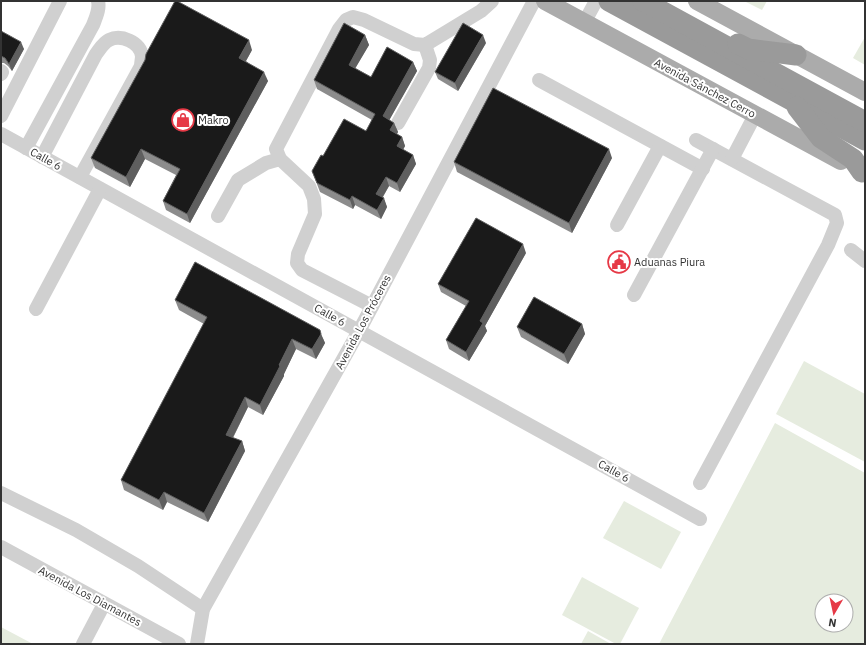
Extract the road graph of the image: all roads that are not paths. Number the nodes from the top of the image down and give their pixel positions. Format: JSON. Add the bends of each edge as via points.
{"nodes":[{"id":1,"x":60,"y":1,"type":"edge"},
{"id":2,"x":98,"y":1,"type":"edge"},
{"id":3,"x":492,"y":1,"type":"edge"},
{"id":4,"x":534,"y":1,"type":"edge"},
{"id":5,"x":545,"y":1,"type":"edge"},
{"id":6,"x":596,"y":1,"type":"edge"},
{"id":7,"x":609,"y":1,"type":"edge"},
{"id":8,"x":643,"y":1,"type":"edge"},
{"id":9,"x":697,"y":1,"type":"edge"},
{"id":10,"x":584,"y":23,"type":"junction"},
{"id":11,"x":701,"y":33,"type":"junction"},
{"id":12,"x":425,"y":45,"type":"junction"},
{"id":13,"x":796,"y":55,"type":"junction"},
{"id":14,"x":1,"y":71,"type":"edge"},
{"id":15,"x":1,"y":74,"type":"edge"},
{"id":16,"x":539,"y":80,"type":"dead end"},
{"id":17,"x":865,"y":92,"type":"edge"},
{"id":18,"x":794,"y":101,"type":"junction"},
{"id":19,"x":755,"y":115,"type":"junction"},
{"id":20,"x":1,"y":116,"type":"edge"},
{"id":21,"x":865,"y":122,"type":"edge"},
{"id":22,"x":398,"y":123,"type":"dead end"},
{"id":23,"x":1,"y":134,"type":"edge"},
{"id":24,"x":696,"y":140,"type":"dead end"},
{"id":25,"x":865,"y":140,"type":"edge"},
{"id":26,"x":660,"y":146,"type":"junction"},
{"id":27,"x":26,"y":148,"type":"junction"},
{"id":28,"x":713,"y":149,"type":"junction"},
{"id":29,"x":42,"y":157,"type":"junction"},
{"id":30,"x":280,"y":159,"type":"junction"},
{"id":31,"x":732,"y":159,"type":"junction"},
{"id":32,"x":703,"y":169,"type":"junction"},
{"id":33,"x":863,"y":173,"type":"edge"},
{"id":34,"x":80,"y":178,"type":"junction"},
{"id":35,"x":100,"y":189,"type":"junction"},
{"id":36,"x":218,"y":216,"type":"dead end"},
{"id":37,"x":617,"y":225,"type":"dead end"},
{"id":38,"x":851,"y":250,"type":"dead end"},
{"id":39,"x":865,"y":261,"type":"edge"},
{"id":40,"x":634,"y":295,"type":"dead end"},
{"id":41,"x":372,"y":306,"type":"junction"},
{"id":42,"x":36,"y":309,"type":"dead end"},
{"id":43,"x":359,"y":331,"type":"junction"},
{"id":44,"x":700,"y":483,"type":"dead end"},
{"id":45,"x":1,"y":493,"type":"edge"},
{"id":46,"x":700,"y":519,"type":"dead end"},
{"id":47,"x":1,"y":547,"type":"edge"},
{"id":48,"x":104,"y":604,"type":"junction"},
{"id":49,"x":203,"y":609,"type":"junction"},
{"id":50,"x":83,"y":644,"type":"edge"},
{"id":51,"x":179,"y":644,"type":"edge"},
{"id":52,"x":197,"y":644,"type":"edge"}],
"edges":[{"from":1,"to":20,"type":"street"},
{"from":2,"to":27,"type":"street","via":[[98,14],[93,25]]},
{"from":3,"to":12,"type":"street","via":[[481,11]]},
{"from":4,"to":41,"type":"street","name":"Avenida Los Próceres"},
{"from":5,"to":10,"type":"main road","name":"Avenida Sánchez Cerro"},
{"from":6,"to":10,"type":"street"},
{"from":7,"to":18,"type":"highway"},
{"from":8,"to":11,"type":"highway"},
{"from":9,"to":13,"type":"main road"},
{"from":10,"to":19,"type":"main road","name":"Avenida Sánchez Cerro"},
{"from":11,"to":13,"type":"highway","via":[[721,36],[748,49]]},
{"from":11,"to":21,"type":"highway"},
{"from":12,"to":22,"type":"street","via":[[430,60],[429,68]]},
{"from":12,"to":30,"type":"street","via":[[414,44],[364,20],[353,17],[346,20],[276,149]]},
{"from":13,"to":17,"type":"main road"},
{"from":14,"to":15,"type":"street"},
{"from":16,"to":26,"type":"street"},
{"from":18,"to":25,"type":"highway"},
{"from":18,"to":33,"type":"highway","via":[[821,138],[853,159]]},
{"from":19,"to":31,"type":"street"},
{"from":19,"to":33,"type":"main road","name":"Avenida Sánchez Cerro"},
{"from":23,"to":27,"type":"street","name":"Calle 6"},
{"from":24,"to":28,"type":"street"},
{"from":26,"to":32,"type":"street"},
{"from":26,"to":37,"type":"street"},
{"from":27,"to":29,"type":"street","name":"Calle 6"},
{"from":28,"to":31,"type":"street"},
{"from":28,"to":32,"type":"street"},
{"from":29,"to":34,"type":"street","name":"Calle 6"},
{"from":29,"to":34,"type":"street","via":[[102,46],[117,38],[132,42],[139,48],[142,56],[141,66]]},
{"from":30,"to":36,"type":"street","via":[[266,163],[238,180]]},
{"from":30,"to":41,"type":"street","via":[[309,186],[314,199],[315,214],[298,254],[297,263],[302,270]]},
{"from":31,"to":44,"type":"street","via":[[835,215],[837,223],[828,245]]},
{"from":32,"to":40,"type":"street"},
{"from":34,"to":35,"type":"street","name":"Calle 6"},
{"from":35,"to":42,"type":"street"},
{"from":35,"to":43,"type":"street","name":"Calle 6"},
{"from":38,"to":39,"type":"street"},
{"from":41,"to":43,"type":"street","name":"Avenida Los Próceres"},
{"from":43,"to":46,"type":"street","name":"Calle 6"},
{"from":43,"to":49,"type":"street","name":"Avenida Los Próceres"},
{"from":45,"to":49,"type":"street","via":[[83,534],[138,566]]},
{"from":47,"to":48,"type":"street","name":"Avenida Los Diamantes"},
{"from":48,"to":50,"type":"street"},
{"from":48,"to":51,"type":"street","name":"Avenida Los Diamantes"},
{"from":49,"to":52,"type":"street","name":"Avenida Los Próceres"}]}
